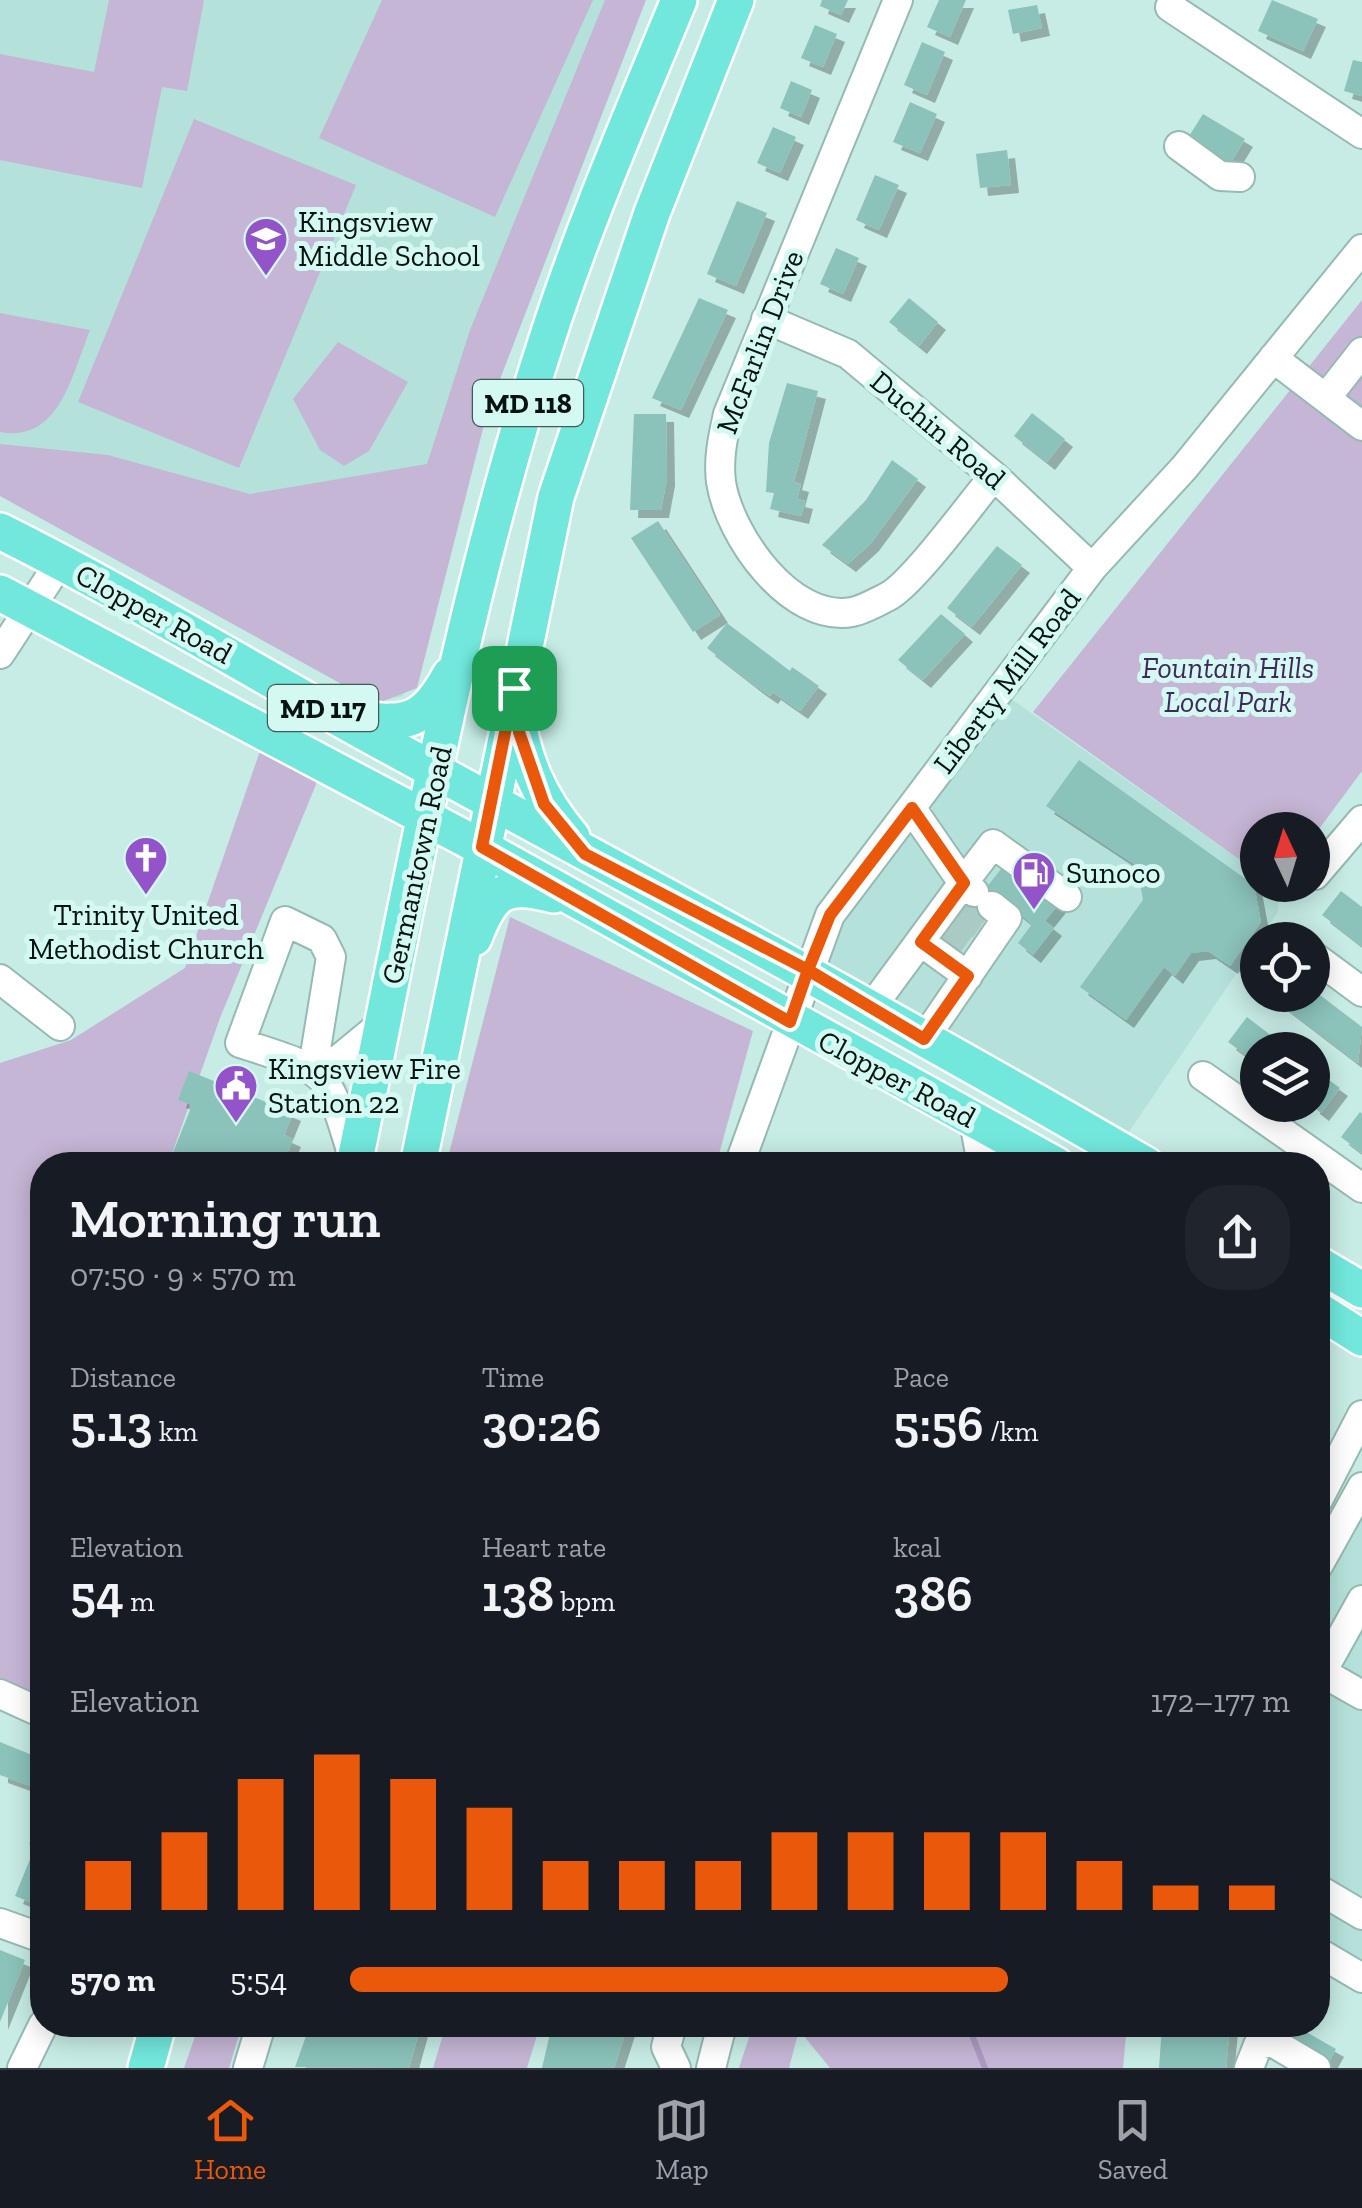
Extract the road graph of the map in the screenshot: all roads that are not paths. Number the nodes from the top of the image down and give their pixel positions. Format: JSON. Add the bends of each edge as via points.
{"nodes":[{"id":1,"x":679,"y":0,"type":"edge"},
{"id":2,"x":736,"y":0,"type":"edge"},
{"id":3,"x":898,"y":0,"type":"edge"},
{"id":4,"x":1170,"y":7,"type":"dead end"},
{"id":5,"x":1362,"y":134,"type":"edge"},
{"id":6,"x":1179,"y":146,"type":"dead end"},
{"id":7,"x":1240,"y":177,"type":"dead end"},
{"id":8,"x":1362,"y":249,"type":"edge"},
{"id":9,"x":766,"y":319,"type":"junction"},
{"id":10,"x":1362,"y":352,"type":"edge"},
{"id":11,"x":1273,"y":358,"type":"junction"},
{"id":12,"x":1326,"y":398,"type":"junction"},
{"id":13,"x":1362,"y":426,"type":"edge"},
{"id":14,"x":994,"y":476,"type":"junction"},
{"id":15,"x":0,"y":531,"type":"edge"},
{"id":16,"x":60,"y":562,"type":"junction"},
{"id":17,"x":1092,"y":568,"type":"junction"},
{"id":18,"x":0,"y":593,"type":"edge"},
{"id":19,"x":31,"y":612,"type":"junction"},
{"id":20,"x":464,"y":648,"type":"junction"},
{"id":21,"x":0,"y":654,"type":"edge"},
{"id":22,"x":514,"y":688,"type":"junction"},
{"id":23,"x":342,"y":719,"type":"junction"},
{"id":24,"x":437,"y":770,"type":"junction"},
{"id":25,"x":490,"y":799,"type":"junction"},
{"id":26,"x":912,"y":808,"type":"junction"},
{"id":27,"x":426,"y":820,"type":"junction"},
{"id":28,"x":1362,"y":820,"type":"edge"},
{"id":29,"x":482,"y":847,"type":"junction"},
{"id":30,"x":585,"y":854,"type":"junction"},
{"id":31,"x":1330,"y":857,"type":"edge"},
{"id":32,"x":1068,"y":897,"type":"dead end"},
{"id":33,"x":577,"y":902,"type":"junction"},
{"id":34,"x":965,"y":925,"type":"junction"},
{"id":35,"x":1330,"y":968,"type":"edge"},
{"id":36,"x":808,"y":970,"type":"junction"},
{"id":37,"x":0,"y":978,"type":"edge"},
{"id":38,"x":453,"y":990,"type":"junction"},
{"id":39,"x":1362,"y":992,"type":"edge"},
{"id":40,"x":871,"y":1008,"type":"junction"},
{"id":41,"x":384,"y":1022,"type":"junction"},
{"id":42,"x":790,"y":1022,"type":"junction"},
{"id":43,"x":60,"y":1026,"type":"dead end"},
{"id":44,"x":924,"y":1039,"type":"junction"},
{"id":45,"x":313,"y":1067,"type":"junction"},
{"id":46,"x":1204,"y":1076,"type":"dead end"},
{"id":47,"x":974,"y":1121,"type":"junction"},
{"id":48,"x":351,"y":1152,"type":"edge"},
{"id":49,"x":356,"y":1152,"type":"edge"},
{"id":50,"x":421,"y":1152,"type":"edge"},
{"id":51,"x":743,"y":1152,"type":"edge"},
{"id":52,"x":980,"y":1152,"type":"edge"},
{"id":53,"x":1021,"y":1152,"type":"edge"},
{"id":54,"x":1123,"y":1152,"type":"edge"},
{"id":55,"x":1311,"y":1152,"type":"edge"},
{"id":56,"x":1330,"y":1165,"type":"edge"},
{"id":57,"x":1362,"y":1188,"type":"edge"},
{"id":58,"x":1330,"y":1271,"type":"edge"},
{"id":59,"x":1362,"y":1290,"type":"edge"},
{"id":60,"x":1330,"y":1318,"type":"edge"},
{"id":61,"x":1362,"y":1338,"type":"edge"},
{"id":62,"x":1362,"y":1415,"type":"edge"},
{"id":63,"x":1330,"y":1473,"type":"edge"},
{"id":64,"x":1360,"y":1499,"type":"edge"},
{"id":65,"x":1330,"y":1547,"type":"edge"},
{"id":66,"x":1362,"y":1600,"type":"edge"},
{"id":67,"x":1330,"y":1654,"type":"edge"},
{"id":68,"x":1330,"y":1677,"type":"edge"},
{"id":69,"x":0,"y":1694,"type":"edge"},
{"id":70,"x":1362,"y":1695,"type":"edge"},
{"id":71,"x":30,"y":1707,"type":"edge"},
{"id":72,"x":1330,"y":1897,"type":"edge"},
{"id":73,"x":1362,"y":1915,"type":"edge"},
{"id":74,"x":0,"y":1923,"type":"edge"},
{"id":75,"x":30,"y":1934,"type":"edge"},
{"id":76,"x":1330,"y":1959,"type":"edge"},
{"id":77,"x":1362,"y":1978,"type":"edge"},
{"id":78,"x":36,"y":2037,"type":"edge"},
{"id":79,"x":155,"y":2037,"type":"edge"},
{"id":80,"x":257,"y":2037,"type":"edge"},
{"id":81,"x":669,"y":2037,"type":"edge"},
{"id":82,"x":719,"y":2037,"type":"edge"},
{"id":83,"x":22,"y":2068,"type":"edge"},
{"id":84,"x":146,"y":2068,"type":"edge"},
{"id":85,"x":248,"y":2068,"type":"edge"},
{"id":86,"x":676,"y":2068,"type":"edge"},
{"id":87,"x":711,"y":2068,"type":"edge"},
{"id":88,"x":1249,"y":2068,"type":"edge"},
{"id":89,"x":1316,"y":2068,"type":"edge"}],
"edges":[{"from":1,"to":20,"type":"main road","name":"Germantown Road","number":"MD 118","via":[[548,336]]},
{"from":2,"to":22,"type":"main road","name":"Germantown Road","number":"MD 118","via":[[601,355],[556,497]]},
{"from":3,"to":9,"type":"street","name":"McFarlin Drive"},
{"from":4,"to":5,"type":"street"},
{"from":6,"to":7,"type":"street","via":[[1220,176]]},
{"from":8,"to":11,"type":"street","name":"Liberty Mill Road"},
{"from":9,"to":14,"type":"street","name":"Duchin Road","via":[[848,354]]},
{"from":9,"to":14,"type":"street","name":"McFarlin Drive","via":[[728,414],[721,484],[734,527],[761,568],[808,604],[852,612],[893,595]]},
{"from":10,"to":12,"type":"street"},
{"from":11,"to":12,"type":"street"},
{"from":11,"to":17,"type":"street","name":"Liberty Mill Road"},
{"from":12,"to":13,"type":"street"},
{"from":14,"to":17,"type":"street","name":"Duchin Road"},
{"from":15,"to":16,"type":"main road","name":"Clopper Road","number":"MD 117"},
{"from":16,"to":19,"type":"street"},
{"from":16,"to":23,"type":"main road","name":"Clopper Road","number":"MD 117"},
{"from":17,"to":26,"type":"street","name":"Liberty Mill Road"},
{"from":18,"to":19,"type":"main road","name":"Clopper Road","number":"MD 117"},
{"from":19,"to":21,"type":"street"},
{"from":19,"to":27,"type":"main road","name":"Clopper Road","number":"MD 117"},
{"from":20,"to":23,"type":"main road","via":[[420,717],[398,723]]},
{"from":20,"to":24,"type":"main road","name":"Germantown Road","number":"MD 118"},
{"from":22,"to":25,"type":"main road","name":"Germantown Road","number":"MD 118"},
{"from":22,"to":30,"type":"main road","via":[[519,732],[544,804]]},
{"from":23,"to":24,"type":"main road","name":"Clopper Road","number":"MD 117"},
{"from":24,"to":25,"type":"main road","name":"Clopper Road","number":"MD 117"},
{"from":24,"to":27,"type":"main road","name":"Germantown Road","number":"MD 118"},
{"from":25,"to":29,"type":"main road","name":"Germantown Road","number":"MD 118"},
{"from":25,"to":30,"type":"main road","name":"Clopper Road","number":"MD 117"},
{"from":26,"to":34,"type":"street"},
{"from":26,"to":36,"type":"street","name":"Liberty Mill Road","via":[[830,915]]},
{"from":27,"to":29,"type":"main road","name":"Clopper Road","number":"MD 117"},
{"from":27,"to":41,"type":"main road","name":"Germantown Road","number":"MD 118"},
{"from":28,"to":31,"type":"street"},
{"from":29,"to":33,"type":"main road","name":"Clopper Road","number":"MD 117"},
{"from":29,"to":38,"type":"main road","name":"Germantown Road","number":"MD 118"},
{"from":30,"to":36,"type":"main road","name":"Clopper Road","number":"MD 117"},
{"from":32,"to":34,"type":"street","via":[[993,844]]},
{"from":33,"to":38,"type":"main road","via":[[527,888],[506,890],[486,908]]},
{"from":33,"to":42,"type":"main road","name":"Clopper Road","number":"MD 117"},
{"from":34,"to":40,"type":"street"},
{"from":34,"to":44,"type":"street"},
{"from":35,"to":39,"type":"street"},
{"from":36,"to":40,"type":"main road","name":"Clopper Road","number":"MD 117"},
{"from":36,"to":42,"type":"street","name":"Liberty Mill Road"},
{"from":37,"to":43,"type":"street"},
{"from":38,"to":50,"type":"main road","name":"Germantown Road","number":"MD 118"},
{"from":40,"to":44,"type":"main road","name":"Clopper Road","number":"MD 117"},
{"from":41,"to":45,"type":"street","via":[[339,1059]]},
{"from":41,"to":49,"type":"main road","name":"Germantown Road","number":"MD 118"},
{"from":42,"to":47,"type":"main road","name":"Clopper Road","number":"MD 117"},
{"from":42,"to":51,"type":"street","name":"Liberty Mill Road"},
{"from":44,"to":54,"type":"main road","name":"Clopper Road","number":"MD 117"},
{"from":45,"to":45,"type":"street","via":[[329,948],[314,933],[284,921],[240,1043]]},
{"from":45,"to":48,"type":"street","via":[[337,1100]]},
{"from":46,"to":55,"type":"street"},
{"from":47,"to":52,"type":"street"},
{"from":47,"to":53,"type":"main road","name":"Clopper Road","number":"MD 117"},
{"from":56,"to":57,"type":"street"},
{"from":58,"to":59,"type":"main road"},
{"from":60,"to":61,"type":"main road"},
{"from":62,"to":63,"type":"street"},
{"from":64,"to":65,"type":"street"},
{"from":66,"to":67,"type":"street"},
{"from":68,"to":70,"type":"street"},
{"from":69,"to":71,"type":"street"},
{"from":72,"to":73,"type":"street"},
{"from":74,"to":75,"type":"street"},
{"from":76,"to":77,"type":"street"},
{"from":78,"to":83,"type":"street"},
{"from":79,"to":84,"type":"main road"},
{"from":80,"to":85,"type":"street"},
{"from":81,"to":86,"type":"street"},
{"from":82,"to":87,"type":"street"},
{"from":88,"to":89,"type":"street","via":[[1258,2045],[1272,2042]]}]}
